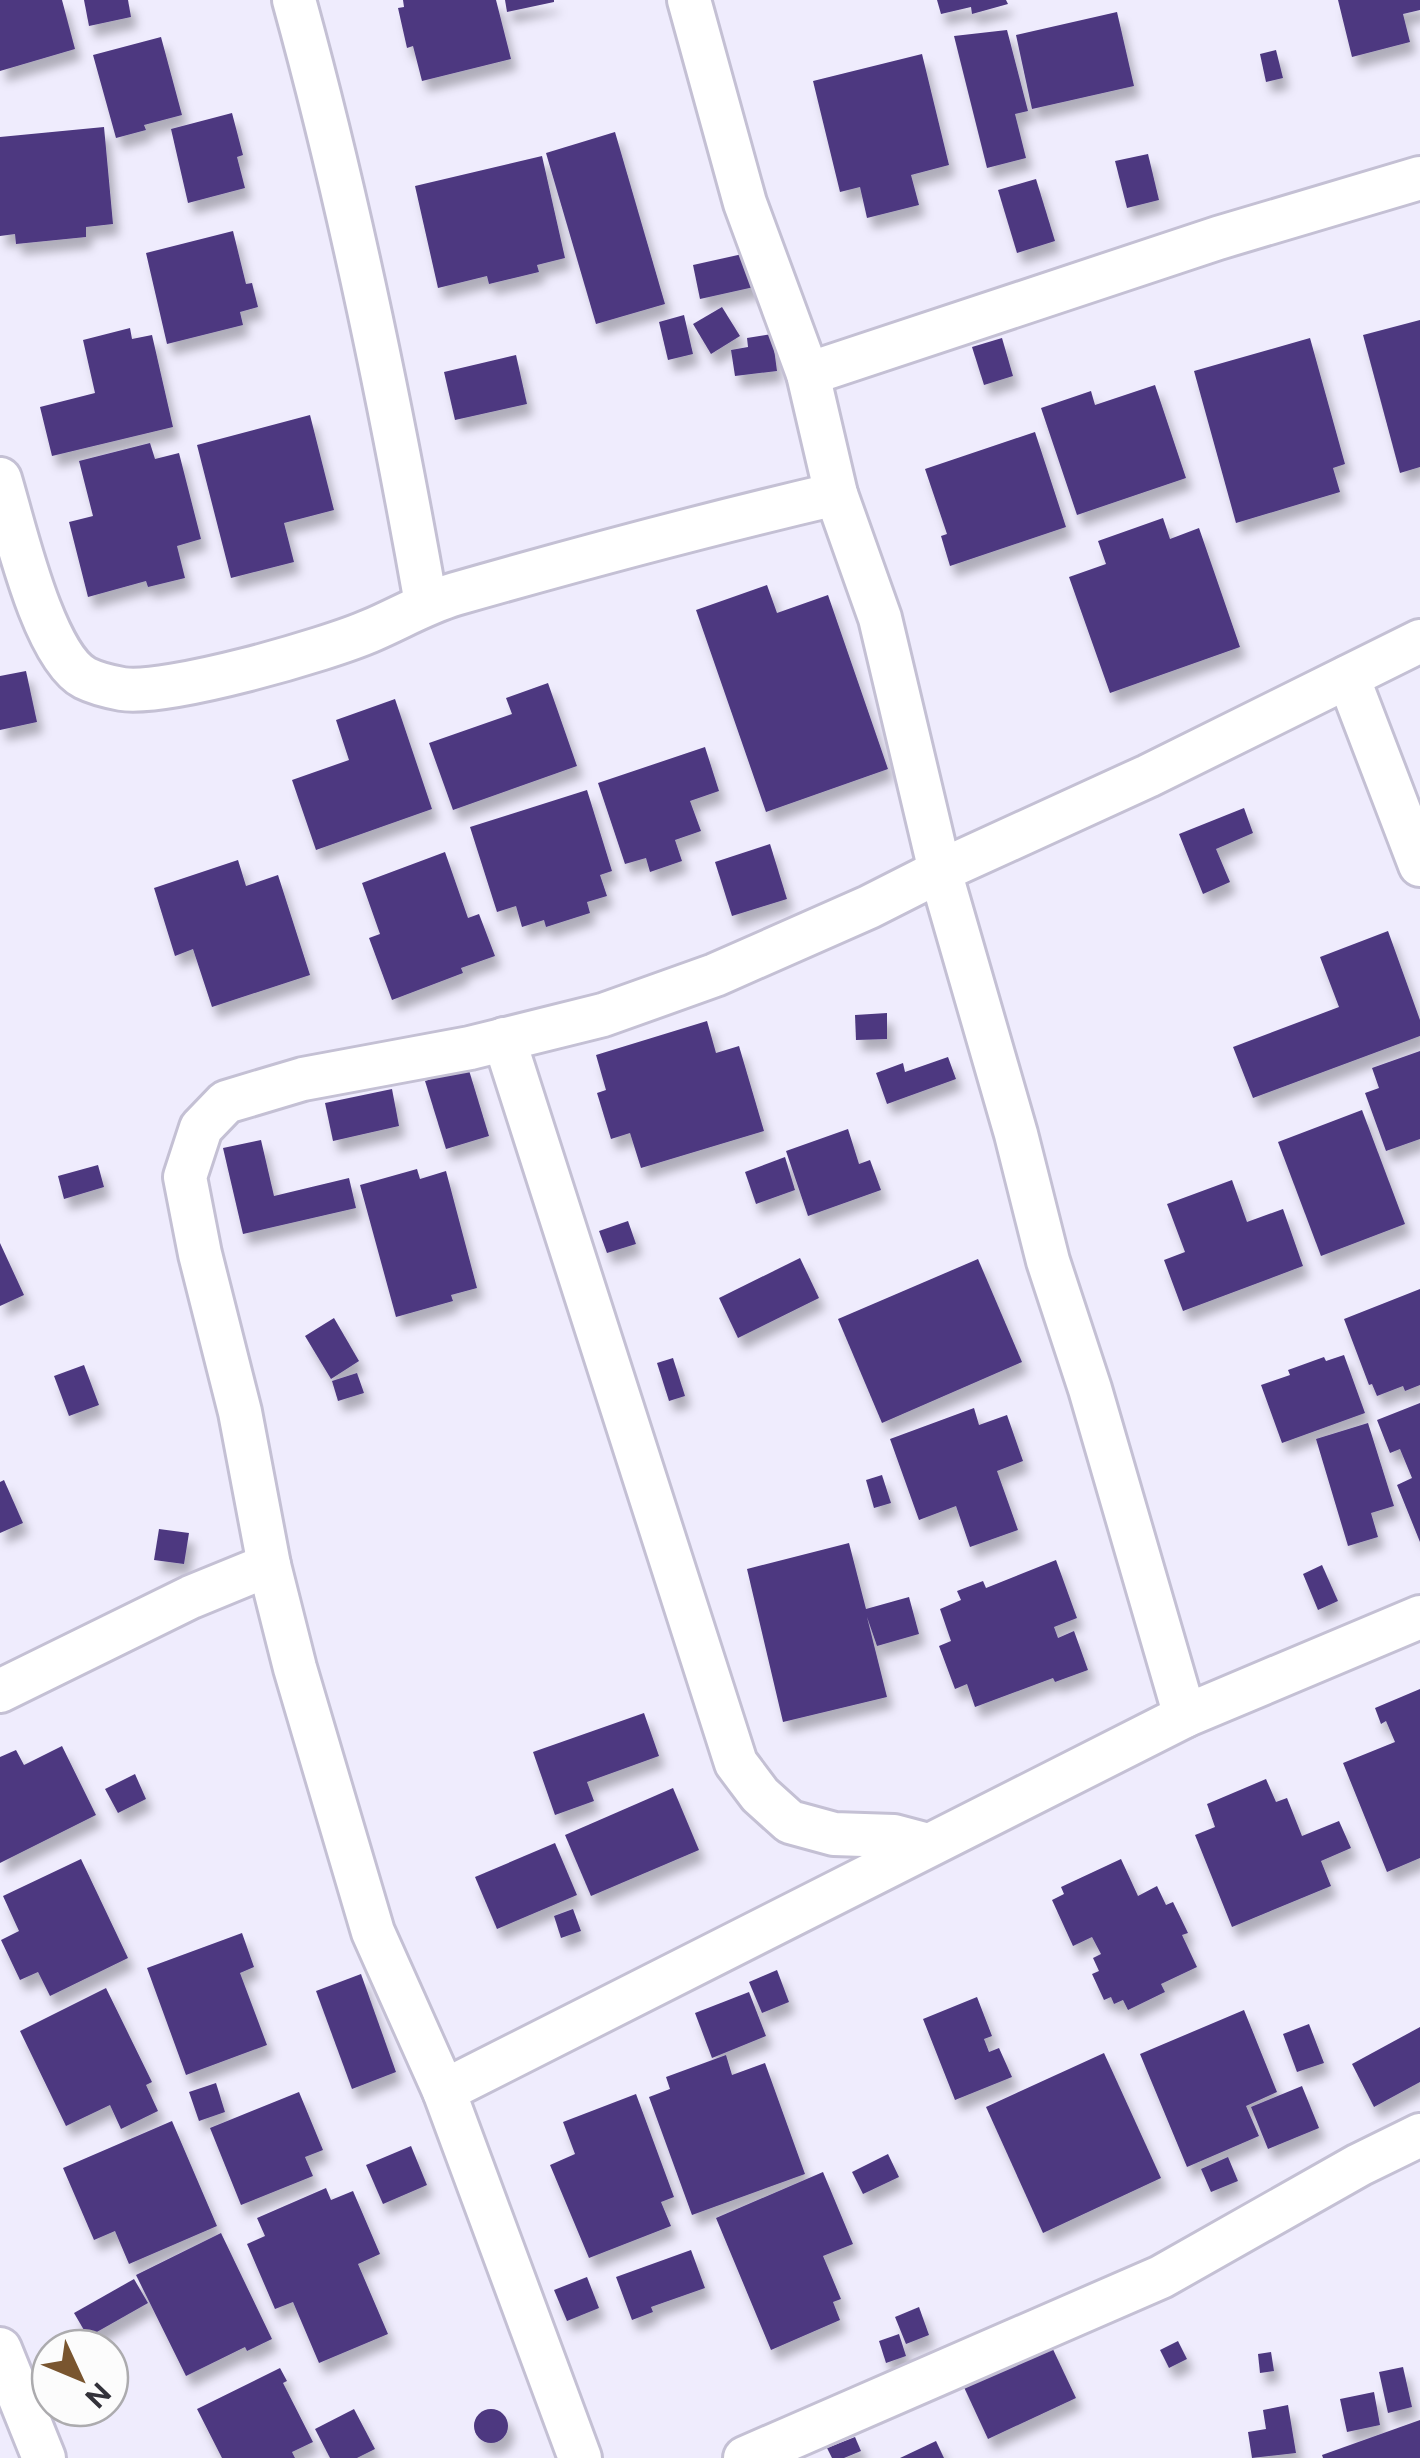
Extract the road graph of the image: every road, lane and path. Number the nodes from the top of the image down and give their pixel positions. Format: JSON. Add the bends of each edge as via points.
{"nodes":[{"id":1,"x":294,"y":0,"type":"edge"},
{"id":2,"x":689,"y":0,"type":"edge"},
{"id":3,"x":1420,"y":178,"type":"edge"},
{"id":4,"x":808,"y":374,"type":"junction"},
{"id":5,"x":0,"y":479,"type":"edge"},
{"id":6,"x":836,"y":494,"type":"junction"},
{"id":7,"x":426,"y":603,"type":"junction"},
{"id":8,"x":1420,"y":641,"type":"edge"},
{"id":9,"x":1348,"y":676,"type":"junction"},
{"id":10,"x":1420,"y":865,"type":"edge"},
{"id":11,"x":940,"y":871,"type":"junction"},
{"id":12,"x":504,"y":1039,"type":"junction"},
{"id":13,"x":269,"y":1564,"type":"junction"},
{"id":14,"x":1420,"y":1618,"type":"edge"},
{"id":15,"x":0,"y":1691,"type":"edge"},
{"id":16,"x":1186,"y":1716,"type":"junction"},
{"id":17,"x":928,"y":1846,"type":"junction"},
{"id":18,"x":444,"y":2091,"type":"junction"},
{"id":19,"x":1420,"y":2134,"type":"edge"},
{"id":20,"x":0,"y":2348,"type":"edge"},
{"id":21,"x":44,"y":2458,"type":"edge"},
{"id":22,"x":580,"y":2458,"type":"edge"},
{"id":23,"x":745,"y":2458,"type":"edge"}],
"edges":[{"from":1,"to":7,"type":"street","via":[[392,408]]},
{"from":2,"to":4,"type":"street","via":[[745,203]]},
{"from":3,"to":4,"type":"street"},
{"from":4,"to":6,"type":"street"},
{"from":5,"to":7,"type":"street","via":[[56,645],[83,677],[123,689],[280,660],[369,631]]},
{"from":6,"to":7,"type":"street"},
{"from":6,"to":11,"type":"street","via":[[880,618]]},
{"from":8,"to":9,"type":"street"},
{"from":9,"to":10,"type":"street"},
{"from":9,"to":11,"type":"street"},
{"from":11,"to":12,"type":"street","via":[[715,975],[604,1014]]},
{"from":11,"to":16,"type":"street","via":[[1048,1260]]},
{"from":12,"to":13,"type":"street","via":[[303,1079],[226,1102],[201,1128],[185,1176]]},
{"from":12,"to":17,"type":"street","via":[[736,1763],[790,1822]]},
{"from":13,"to":15,"type":"street"},
{"from":13,"to":18,"type":"street","via":[[373,1932]]},
{"from":14,"to":16,"type":"street"},
{"from":16,"to":17,"type":"street"},
{"from":17,"to":18,"type":"street"},
{"from":18,"to":22,"type":"street"},
{"from":19,"to":23,"type":"street","via":[[1161,2276]]},
{"from":20,"to":21,"type":"street"}]}
